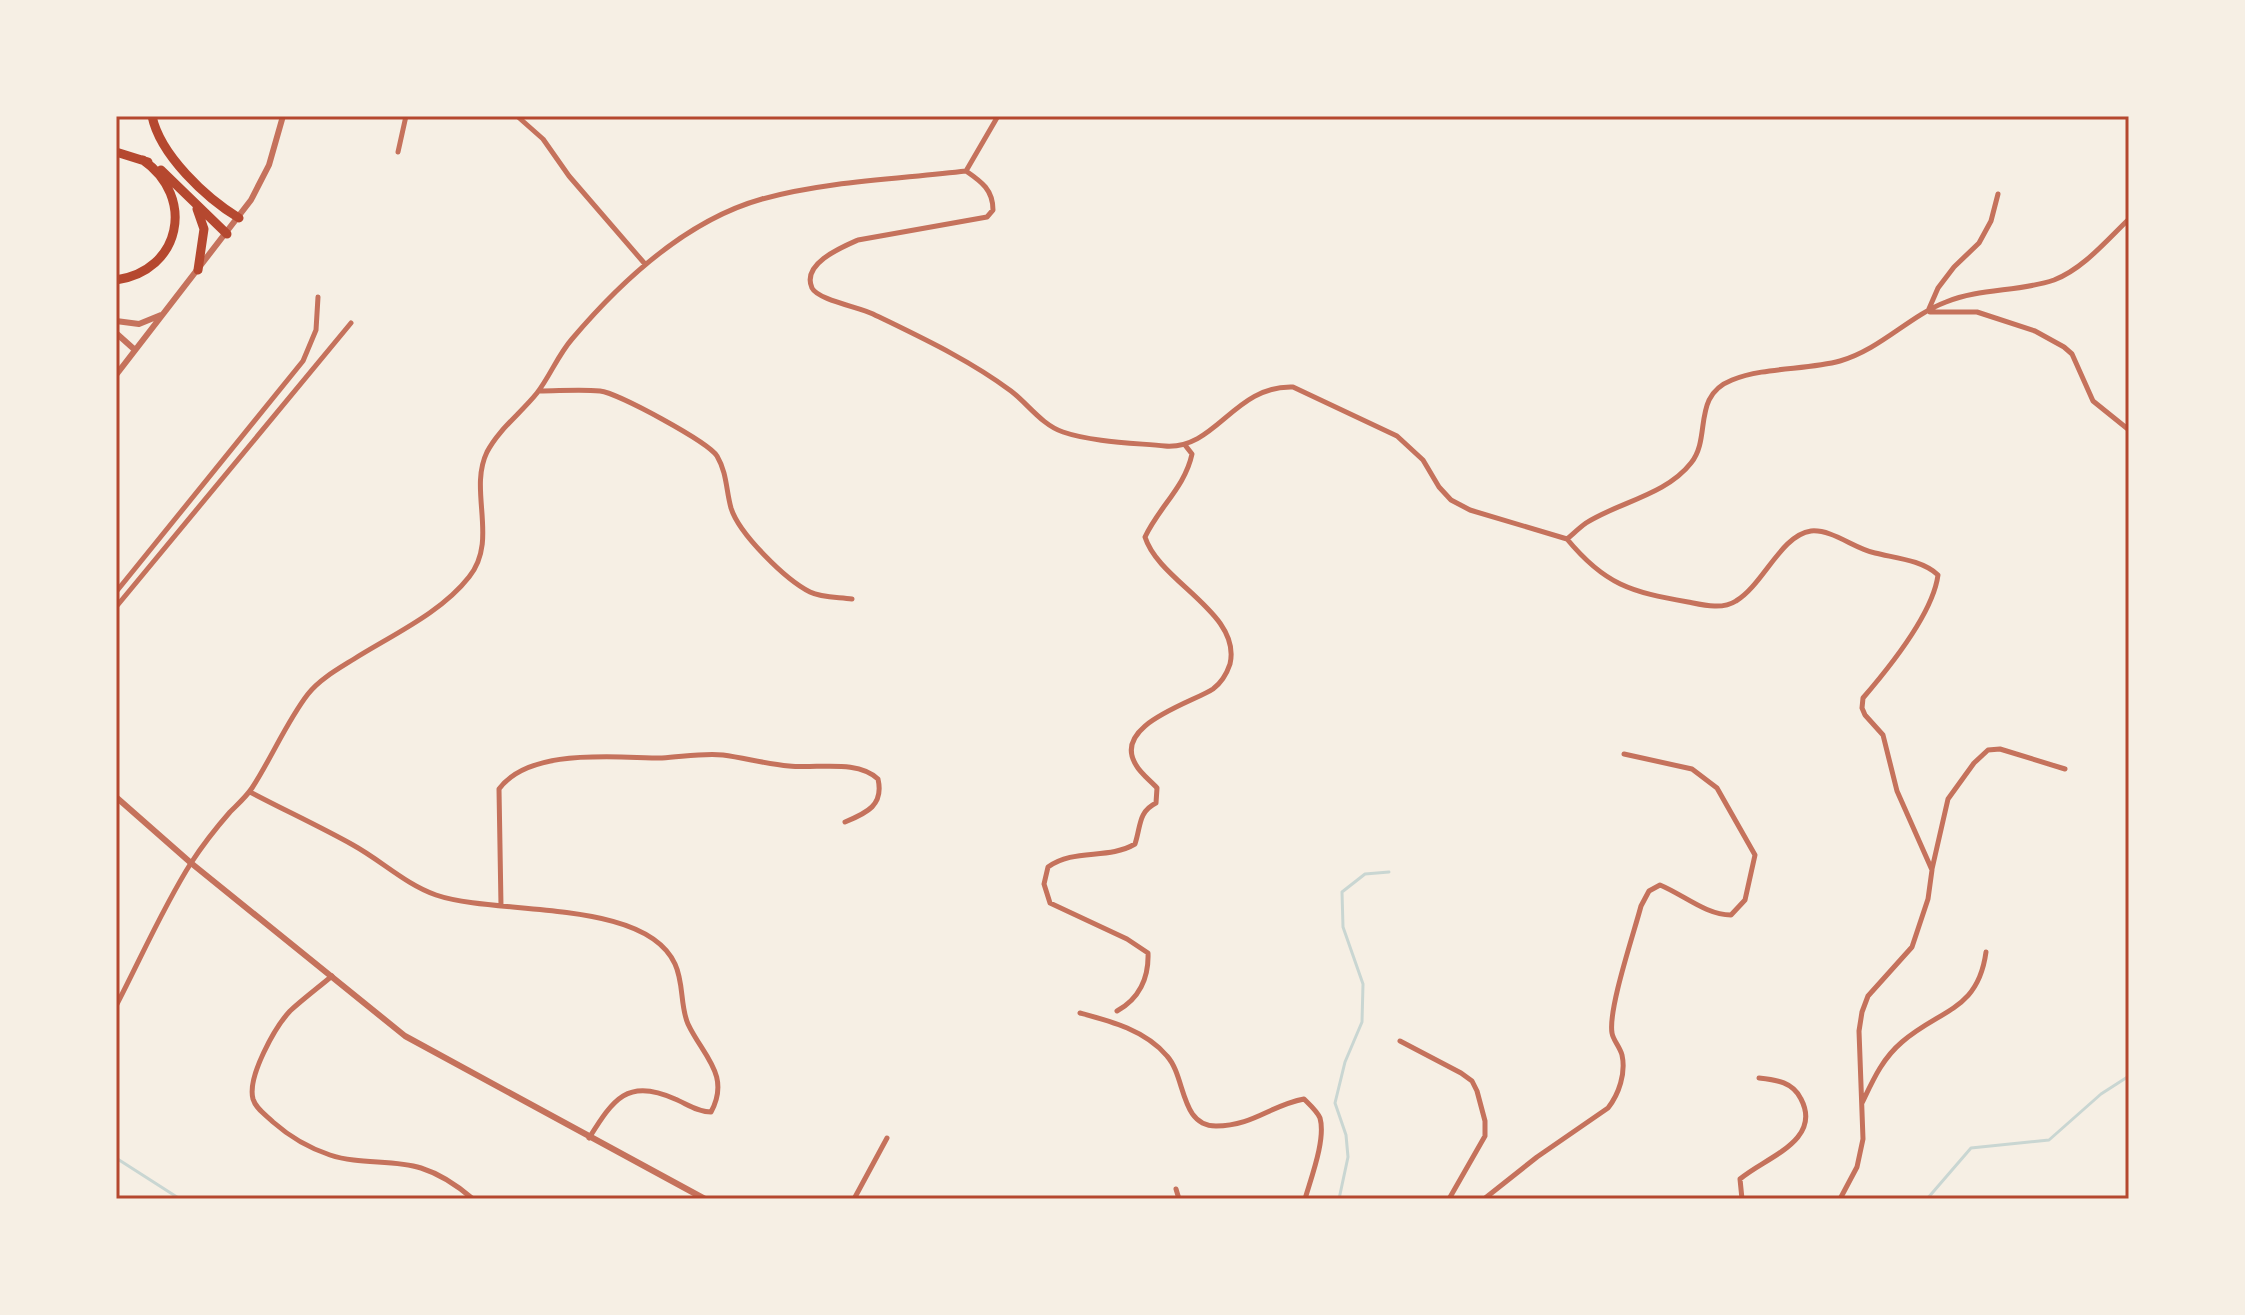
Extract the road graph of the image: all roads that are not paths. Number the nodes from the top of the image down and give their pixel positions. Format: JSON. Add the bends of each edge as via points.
{"nodes":[{"id":1,"x":152,"y":116,"type":"edge"},
{"id":2,"x":283,"y":116,"type":"edge"},
{"id":3,"x":406,"y":116,"type":"edge"},
{"id":4,"x":517,"y":116,"type":"edge"},
{"id":5,"x":998,"y":116,"type":"edge"},
{"id":6,"x":1342,"y":116,"type":"edge"},
{"id":7,"x":1362,"y":116,"type":"edge"},
{"id":8,"x":116,"y":152,"type":"edge"},
{"id":9,"x":398,"y":152,"type":"dead end"},
{"id":10,"x":143,"y":160,"type":"junction"},
{"id":11,"x":966,"y":171,"type":"junction"},
{"id":12,"x":1998,"y":194,"type":"dead end"},
{"id":13,"x":189,"y":196,"type":"junction"},
{"id":14,"x":239,"y":218,"type":"junction"},
{"id":15,"x":2129,"y":219,"type":"edge"},
{"id":16,"x":227,"y":234,"type":"junction"},
{"id":17,"x":645,"y":264,"type":"junction"},
{"id":18,"x":198,"y":270,"type":"junction"},
{"id":19,"x":116,"y":280,"type":"edge"},
{"id":20,"x":318,"y":297,"type":"dead end"},
{"id":21,"x":1928,"y":312,"type":"junction"},
{"id":22,"x":164,"y":313,"type":"junction"},
{"id":23,"x":116,"y":321,"type":"edge"},
{"id":24,"x":351,"y":323,"type":"dead end"},
{"id":25,"x":116,"y":333,"type":"edge"},
{"id":26,"x":135,"y":350,"type":"junction"},
{"id":27,"x":116,"y":375,"type":"edge"},
{"id":28,"x":538,"y":391,"type":"junction"},
{"id":29,"x":2129,"y":430,"type":"edge"},
{"id":30,"x":1185,"y":445,"type":"junction"},
{"id":31,"x":1567,"y":539,"type":"junction"},
{"id":32,"x":116,"y":592,"type":"edge"},
{"id":33,"x":852,"y":599,"type":"dead end"},
{"id":34,"x":116,"y":607,"type":"edge"},
{"id":35,"x":1624,"y":754,"type":"dead end"},
{"id":36,"x":2065,"y":769,"type":"dead end"},
{"id":37,"x":250,"y":792,"type":"junction"},
{"id":38,"x":116,"y":797,"type":"edge"},
{"id":39,"x":845,"y":822,"type":"dead end"},
{"id":40,"x":191,"y":863,"type":"junction"},
{"id":41,"x":1932,"y":870,"type":"junction"},
{"id":42,"x":501,"y":906,"type":"junction"},
{"id":43,"x":1986,"y":952,"type":"dead end"},
{"id":44,"x":333,"y":975,"type":"junction"},
{"id":45,"x":116,"y":1006,"type":"edge"},
{"id":46,"x":1117,"y":1011,"type":"dead end"},
{"id":47,"x":1080,"y":1013,"type":"dead end"},
{"id":48,"x":1400,"y":1041,"type":"dead end"},
{"id":49,"x":1759,"y":1078,"type":"dead end"},
{"id":50,"x":1862,"y":1104,"type":"junction"},
{"id":51,"x":589,"y":1138,"type":"junction"},
{"id":52,"x":887,"y":1138,"type":"dead end"},
{"id":53,"x":1176,"y":1189,"type":"dead end"},
{"id":54,"x":473,"y":1199,"type":"edge"},
{"id":55,"x":705,"y":1199,"type":"edge"},
{"id":56,"x":854,"y":1199,"type":"edge"},
{"id":57,"x":1179,"y":1199,"type":"edge"},
{"id":58,"x":1305,"y":1199,"type":"edge"},
{"id":59,"x":1449,"y":1199,"type":"edge"},
{"id":60,"x":1484,"y":1199,"type":"edge"},
{"id":61,"x":1742,"y":1199,"type":"edge"},
{"id":62,"x":1840,"y":1199,"type":"edge"}],
"edges":[{"from":1,"to":14,"type":"highway","via":[[171,156]]},
{"from":2,"to":14,"type":"street","via":[[269,165]]},
{"from":3,"to":9,"type":"street"},
{"from":4,"to":17,"type":"street","via":[[531,125]]},
{"from":5,"to":11,"type":"street"},
{"from":6,"to":7,"type":"street"},
{"from":8,"to":10,"type":"highway"},
{"from":10,"to":13,"type":"highway"},
{"from":10,"to":19,"type":"highway","via":[[171,192],[175,228],[149,268]]},
{"from":11,"to":17,"type":"street","via":[[760,199],[719,217]]},
{"from":11,"to":30,"type":"street","via":[[991,193],[993,210],[987,217],[858,240],[838,249],[811,276],[817,294],[861,308],[955,355],[1060,432]]},
{"from":12,"to":21,"type":"street","via":[[1979,243],[1938,288]]},
{"from":13,"to":16,"type":"highway"},
{"from":13,"to":18,"type":"highway","via":[[204,229]]},
{"from":14,"to":16,"type":"street"},
{"from":15,"to":21,"type":"street","via":[[2056,279],[1965,296]]},
{"from":16,"to":18,"type":"street"},
{"from":17,"to":28,"type":"street","via":[[571,340]]},
{"from":18,"to":22,"type":"street"},
{"from":20,"to":32,"type":"street","via":[[316,330],[303,361]]},
{"from":21,"to":29,"type":"street","via":[[1977,312],[2035,331],[2064,347],[2093,401]]},
{"from":21,"to":31,"type":"street","via":[[1883,342],[1841,361],[1732,380],[1704,409],[1700,447],[1692,462]]},
{"from":22,"to":23,"type":"street","via":[[139,324]]},
{"from":22,"to":26,"type":"street"},
{"from":24,"to":34,"type":"street"},
{"from":25,"to":26,"type":"street"},
{"from":26,"to":27,"type":"street"},
{"from":28,"to":33,"type":"street","via":[[603,391],[695,438],[715,453],[726,476],[732,511],[747,535],[782,572],[810,592]]},
{"from":28,"to":37,"type":"street","via":[[487,452],[482,546],[471,575],[421,618],[331,674],[309,694]]},
{"from":30,"to":31,"type":"street","via":[[1259,391],[1293,387],[1397,436],[1423,460],[1451,500]]},
{"from":30,"to":46,"type":"street","via":[[1192,454],[1188,473],[1145,537],[1163,565],[1225,628],[1230,664],[1213,689],[1166,710],[1141,729],[1132,748],[1135,764],[1157,788],[1156,803],[1146,808],[1135,844],[1059,859],[1048,867],[1044,884],[1050,903],[1148,953],[1138,994]]},
{"from":31,"to":41,"type":"street","via":[[1600,573],[1632,591],[1717,606],[1737,601],[1796,536],[1814,531],[1915,562],[1938,575],[1907,641],[1863,698],[1862,708],[1883,735],[1897,791]]},
{"from":35,"to":60,"type":"street","via":[[1692,769],[1717,788],[1755,855],[1745,900],[1731,915],[1716,915],[1660,885],[1649,891],[1613,1014],[1612,1034],[1622,1055],[1617,1097]]},
{"from":36,"to":41,"type":"street","via":[[1988,750],[1948,799]]},
{"from":37,"to":40,"type":"street"},
{"from":37,"to":42,"type":"street","via":[[436,895]]},
{"from":38,"to":40,"type":"street"},
{"from":39,"to":42,"type":"street","via":[[875,804],[880,792],[870,771],[698,754],[543,762],[518,771],[499,789]]},
{"from":40,"to":44,"type":"street"},
{"from":40,"to":45,"type":"street"},
{"from":41,"to":50,"type":"street","via":[[1912,947],[1868,996],[1862,1012]]},
{"from":42,"to":51,"type":"street","via":[[621,924],[660,944],[675,964],[688,1023],[720,1087],[718,1099],[711,1112],[702,1112],[639,1090],[619,1097]]},
{"from":43,"to":50,"type":"street","via":[[1983,972],[1970,996],[1903,1040],[1885,1059]]},
{"from":44,"to":51,"type":"street","via":[[405,1036]]},
{"from":44,"to":54,"type":"street","via":[[289,1013],[272,1040],[252,1084],[258,1108],[286,1134],[312,1148],[362,1162],[420,1167]]},
{"from":47,"to":58,"type":"street","via":[[1124,1025],[1166,1054],[1197,1121],[1234,1125],[1304,1099],[1319,1116],[1321,1129]]},
{"from":48,"to":59,"type":"street","via":[[1461,1073],[1477,1091],[1485,1136]]},
{"from":49,"to":61,"type":"street","via":[[1796,1089],[1806,1109],[1801,1137],[1740,1179]]},
{"from":50,"to":62,"type":"street","via":[[1857,1167]]},
{"from":51,"to":55,"type":"street"},
{"from":52,"to":56,"type":"street"},
{"from":53,"to":57,"type":"street"}]}
